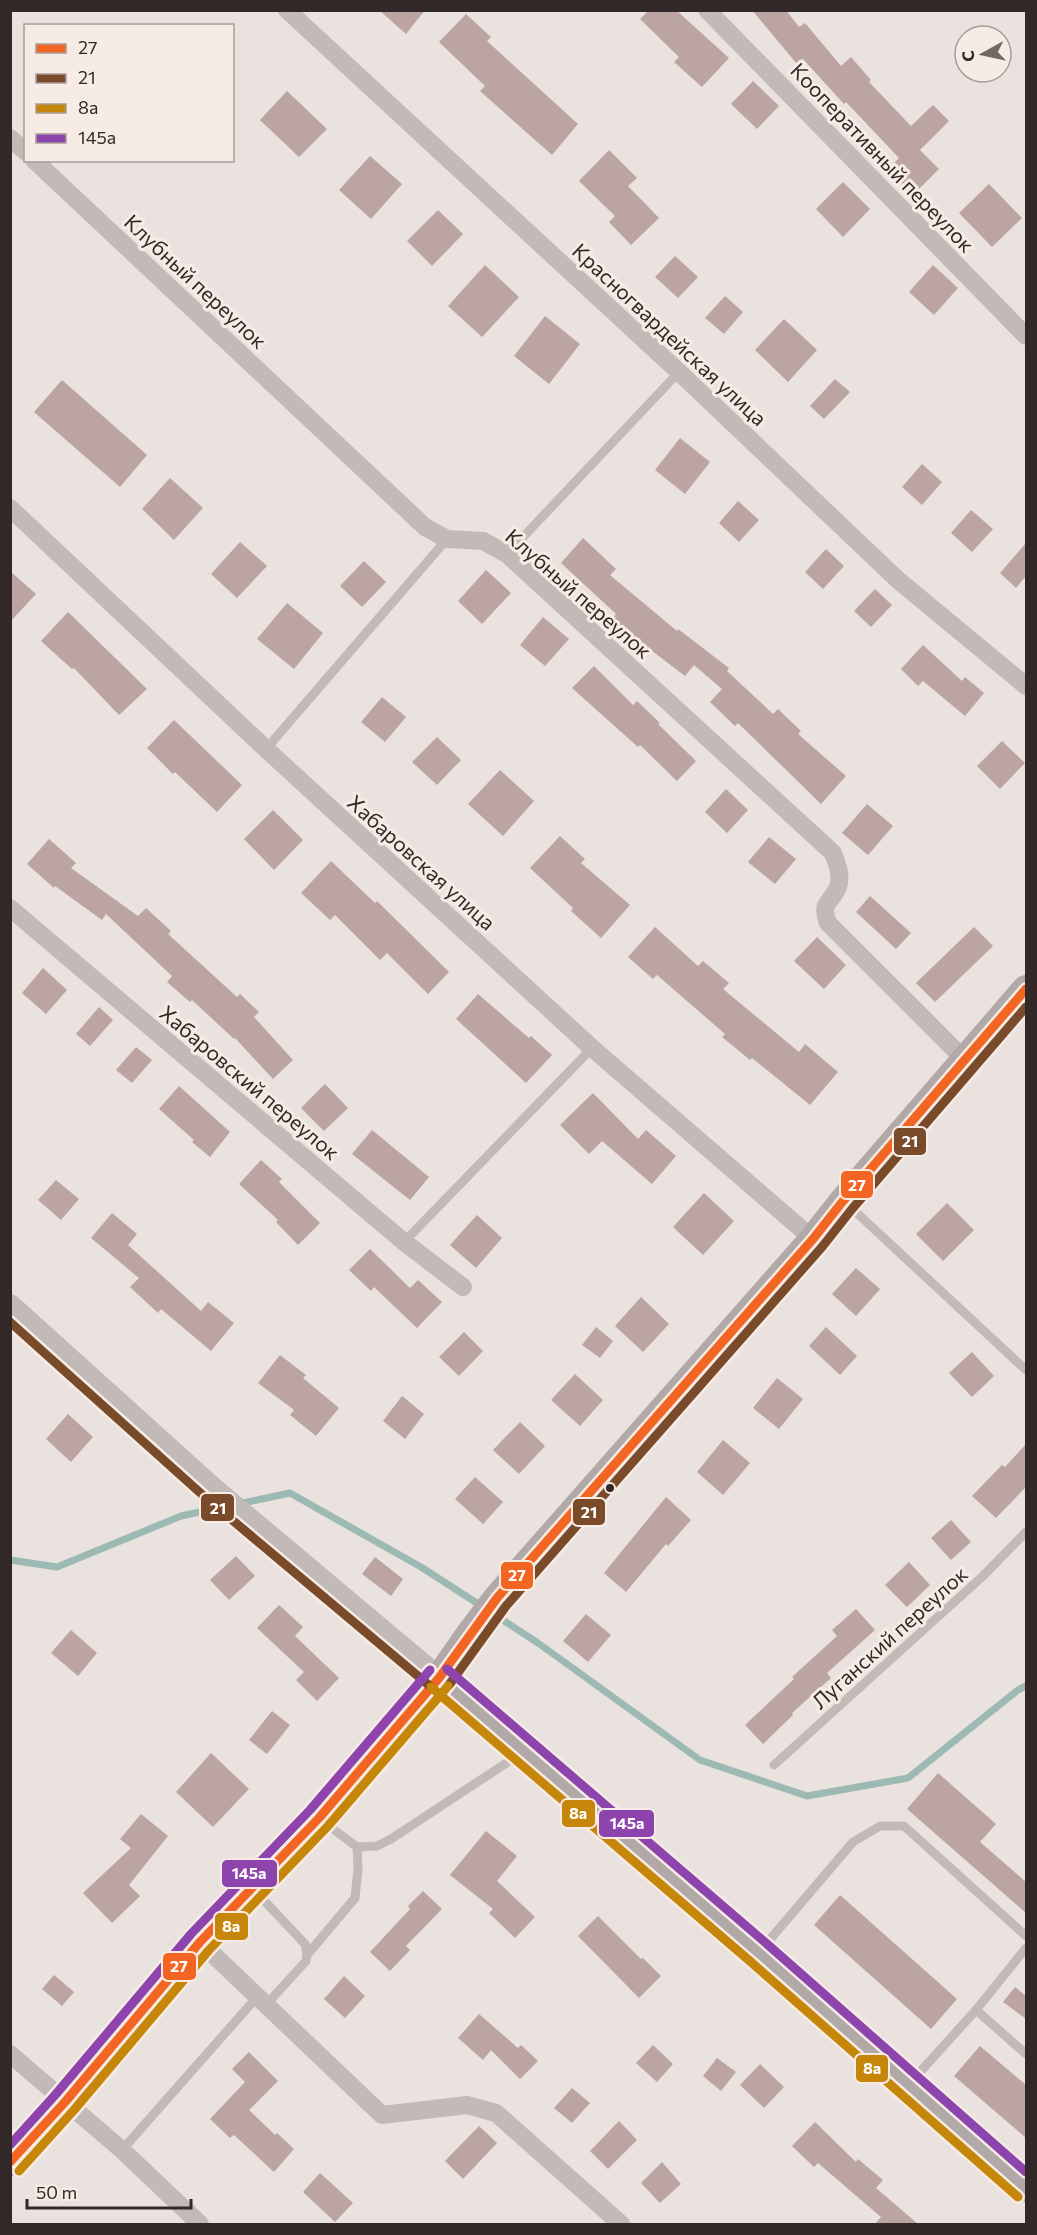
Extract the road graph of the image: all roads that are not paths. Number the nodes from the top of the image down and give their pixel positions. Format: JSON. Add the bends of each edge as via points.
{"nodes":[{"id":1,"x":287,"y":10,"type":"edge"},
{"id":2,"x":708,"y":10,"type":"edge"},
{"id":3,"x":10,"y":138,"type":"edge"},
{"id":4,"x":24,"y":150,"type":"edge"},
{"id":5,"x":36,"y":162,"type":"edge"},
{"id":6,"x":1026,"y":336,"type":"edge"},
{"id":7,"x":679,"y":372,"type":"junction"},
{"id":8,"x":10,"y":508,"type":"edge"},
{"id":9,"x":447,"y":539,"type":"junction"},
{"id":10,"x":507,"y":554,"type":"junction"},
{"id":11,"x":1026,"y":686,"type":"edge"},
{"id":12,"x":266,"y":749,"type":"junction"},
{"id":13,"x":10,"y":908,"type":"edge"},
{"id":14,"x":1026,"y":989,"type":"edge"},
{"id":15,"x":592,"y":1048,"type":"junction"},
{"id":16,"x":965,"y":1059,"type":"junction"},
{"id":17,"x":843,"y":1201,"type":"junction"},
{"id":18,"x":813,"y":1239,"type":"junction"},
{"id":19,"x":404,"y":1242,"type":"junction"},
{"id":20,"x":463,"y":1287,"type":"dead end"},
{"id":21,"x":10,"y":1305,"type":"edge"},
{"id":22,"x":1026,"y":1370,"type":"edge"},
{"id":23,"x":1026,"y":1532,"type":"edge"},
{"id":24,"x":439,"y":1678,"type":"junction"},
{"id":25,"x":525,"y":1750,"type":"junction"},
{"id":26,"x":774,"y":1765,"type":"dead end"},
{"id":27,"x":319,"y":1818,"type":"junction"},
{"id":28,"x":357,"y":1847,"type":"junction"},
{"id":29,"x":252,"y":1888,"type":"junction"},
{"id":30,"x":1026,"y":1936,"type":"edge"},
{"id":31,"x":200,"y":1942,"type":"junction"},
{"id":32,"x":1026,"y":1948,"type":"edge"},
{"id":33,"x":759,"y":1953,"type":"junction"},
{"id":34,"x":307,"y":1955,"type":"junction"},
{"id":35,"x":262,"y":2001,"type":"junction"},
{"id":36,"x":976,"y":2010,"type":"junction"},
{"id":37,"x":10,"y":2054,"type":"edge"},
{"id":38,"x":1026,"y":2054,"type":"edge"},
{"id":39,"x":909,"y":2084,"type":"junction"},
{"id":40,"x":65,"y":2102,"type":"junction"},
{"id":41,"x":122,"y":2150,"type":"junction"},
{"id":42,"x":10,"y":2163,"type":"edge"},
{"id":43,"x":1026,"y":2188,"type":"edge"},
{"id":44,"x":200,"y":2224,"type":"edge"},
{"id":45,"x":621,"y":2224,"type":"edge"}],
"edges":[{"from":1,"to":7,"type":"street","name":"Красногвардейская улица"},
{"from":2,"to":6,"type":"street","name":"Кооперативный переулок"},
{"from":3,"to":4,"type":"street"},
{"from":5,"to":9,"type":"street","name":"Клубный переулок","via":[[425,527]]},
{"from":7,"to":10,"type":"lane"},
{"from":7,"to":11,"type":"street","name":"Красногвардейская улица","via":[[898,580]]},
{"from":8,"to":12,"type":"street","name":"Хабаровская улица"},
{"from":9,"to":10,"type":"street","name":"Клубный переулок","via":[[483,541]]},
{"from":9,"to":12,"type":"lane"},
{"from":10,"to":16,"type":"street","name":"Клубный переулок","via":[[833,853],[840,872],[838,888],[825,904],[828,923]]},
{"from":12,"to":15,"type":"street","name":"Хабаровская улица"},
{"from":13,"to":19,"type":"street","name":"Хабаровский переулок"},
{"from":14,"to":16,"type":"main road"},
{"from":15,"to":18,"type":"street","name":"Хабаровская улица"},
{"from":15,"to":19,"type":"lane"},
{"from":16,"to":17,"type":"main road"},
{"from":17,"to":18,"type":"main road"},
{"from":17,"to":22,"type":"lane"},
{"from":18,"to":24,"type":"main road","via":[[497,1598]]},
{"from":19,"to":20,"type":"street","name":"Хабаровский переулок"},
{"from":21,"to":24,"type":"street","via":[[245,1516]]},
{"from":23,"to":26,"type":"lane","name":"Луганский переулок","via":[[983,1576]]},
{"from":24,"to":25,"type":"main road"},
{"from":24,"to":27,"type":"main road"},
{"from":25,"to":28,"type":"lane","via":[[391,1839],[377,1846]]},
{"from":25,"to":33,"type":"main road"},
{"from":27,"to":28,"type":"lane"},
{"from":27,"to":29,"type":"main road"},
{"from":28,"to":34,"type":"lane","via":[[355,1898]]},
{"from":29,"to":31,"type":"main road"},
{"from":29,"to":34,"type":"lane","via":[[305,1944]]},
{"from":30,"to":33,"type":"lane","via":[[904,1826],[880,1826],[853,1842]]},
{"from":31,"to":35,"type":"street"},
{"from":31,"to":40,"type":"main road"},
{"from":32,"to":36,"type":"lane"},
{"from":33,"to":39,"type":"main road"},
{"from":34,"to":35,"type":"lane","via":[[306,1961]]},
{"from":35,"to":41,"type":"lane"},
{"from":35,"to":45,"type":"street","via":[[382,2115],[467,2105],[496,2113]]},
{"from":36,"to":38,"type":"lane"},
{"from":36,"to":39,"type":"lane"},
{"from":37,"to":40,"type":"street"},
{"from":39,"to":43,"type":"main road"},
{"from":40,"to":41,"type":"street"},
{"from":40,"to":42,"type":"main road"},
{"from":41,"to":44,"type":"street"}]}
